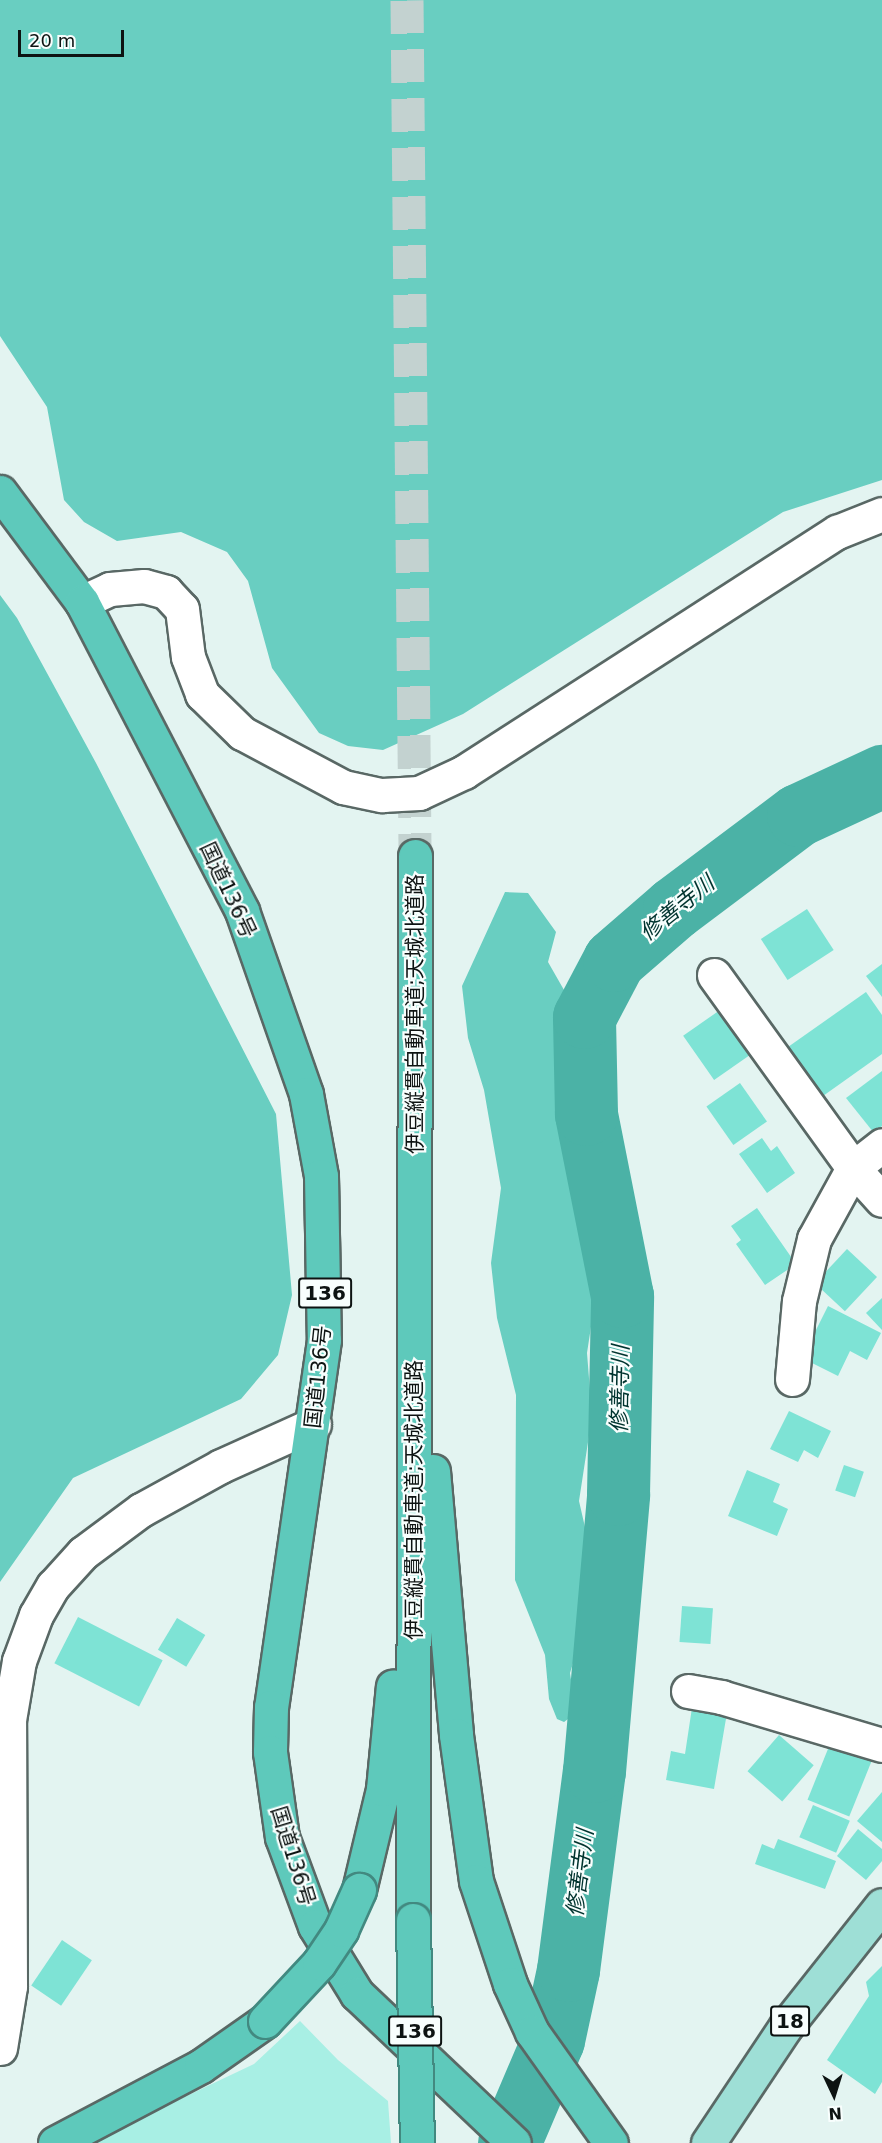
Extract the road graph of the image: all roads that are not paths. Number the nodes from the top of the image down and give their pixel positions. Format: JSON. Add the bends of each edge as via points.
{"nodes":[{"id":1,"x":0,"y":492,"type":"edge"},
{"id":2,"x":882,"y":514,"type":"edge"},
{"id":3,"x":82,"y":602,"type":"junction"},
{"id":4,"x":415,"y":856,"type":"tunnel mouth"},
{"id":5,"x":714,"y":975,"type":"dead end"},
{"id":6,"x":882,"y":1145,"type":"edge"},
{"id":7,"x":853,"y":1168,"type":"junction"},
{"id":8,"x":882,"y":1200,"type":"edge"},
{"id":9,"x":415,"y":1266,"type":"junction"},
{"id":10,"x":414,"y":1343,"type":"junction"},
{"id":11,"x":792,"y":1378,"type":"dead end"},
{"id":12,"x":314,"y":1424,"type":"junction"},
{"id":13,"x":688,"y":1691,"type":"dead end"},
{"id":14,"x":882,"y":1745,"type":"edge"},
{"id":15,"x":882,"y":1905,"type":"edge"},
{"id":16,"x":0,"y":2048,"type":"edge"},
{"id":17,"x":55,"y":2143,"type":"edge"},
{"id":18,"x":417,"y":2143,"type":"edge"},
{"id":19,"x":514,"y":2143,"type":"edge"},
{"id":20,"x":611,"y":2143,"type":"edge"},
{"id":21,"x":708,"y":2143,"type":"edge"}],
"edges":[{"from":1,"to":3,"type":"highway","name":"国道136号","number":"136"},
{"from":2,"to":3,"type":"street","via":[[837,532],[464,772],[419,792],[382,795],[343,787],[242,734],[202,694],[188,657],[182,609],[166,592],[144,586],[110,589]]},
{"from":3,"to":12,"type":"highway","name":"国道136号","number":"136","via":[[242,911],[306,1094],[321,1176],[325,1247],[324,1340]]},
{"from":4,"to":9,"type":"highway","name":"伊豆縦貫自動車道;天城北道路","number":"136"},
{"from":5,"to":7,"type":"street"},
{"from":6,"to":7,"type":"street"},
{"from":7,"to":8,"type":"street"},
{"from":7,"to":11,"type":"street","via":[[814,1239],[799,1301]]},
{"from":9,"to":10,"type":"highway","name":"伊豆縦貫自動車道;天城北道路","number":"136"},
{"from":9,"to":20,"type":"highway","via":[[465,1827],[490,1930],[532,2032]]},
{"from":10,"to":17,"type":"highway","bridge":true,"via":[[404,1413],[389,1746],[376,1825],[359,1890],[341,1930],[319,1963],[265,2021],[201,2066]]},
{"from":10,"to":18,"type":"highway","name":"伊豆縦貫自動車道;天城北道路","number":"136","bridge":true,"via":[[413,1920]]},
{"from":12,"to":16,"type":"street","via":[[221,1466],[141,1510],[82,1553],[53,1586],[36,1615],[19,1661],[9,1720],[10,1986]]},
{"from":12,"to":19,"type":"highway","name":"国道136号","number":"136","via":[[271,1707],[271,1763],[282,1837],[315,1926],[357,1994]]},
{"from":13,"to":14,"type":"street","via":[[744,1703]]},
{"from":15,"to":21,"type":"main road","number":"18","via":[[786,2026]]}]}
